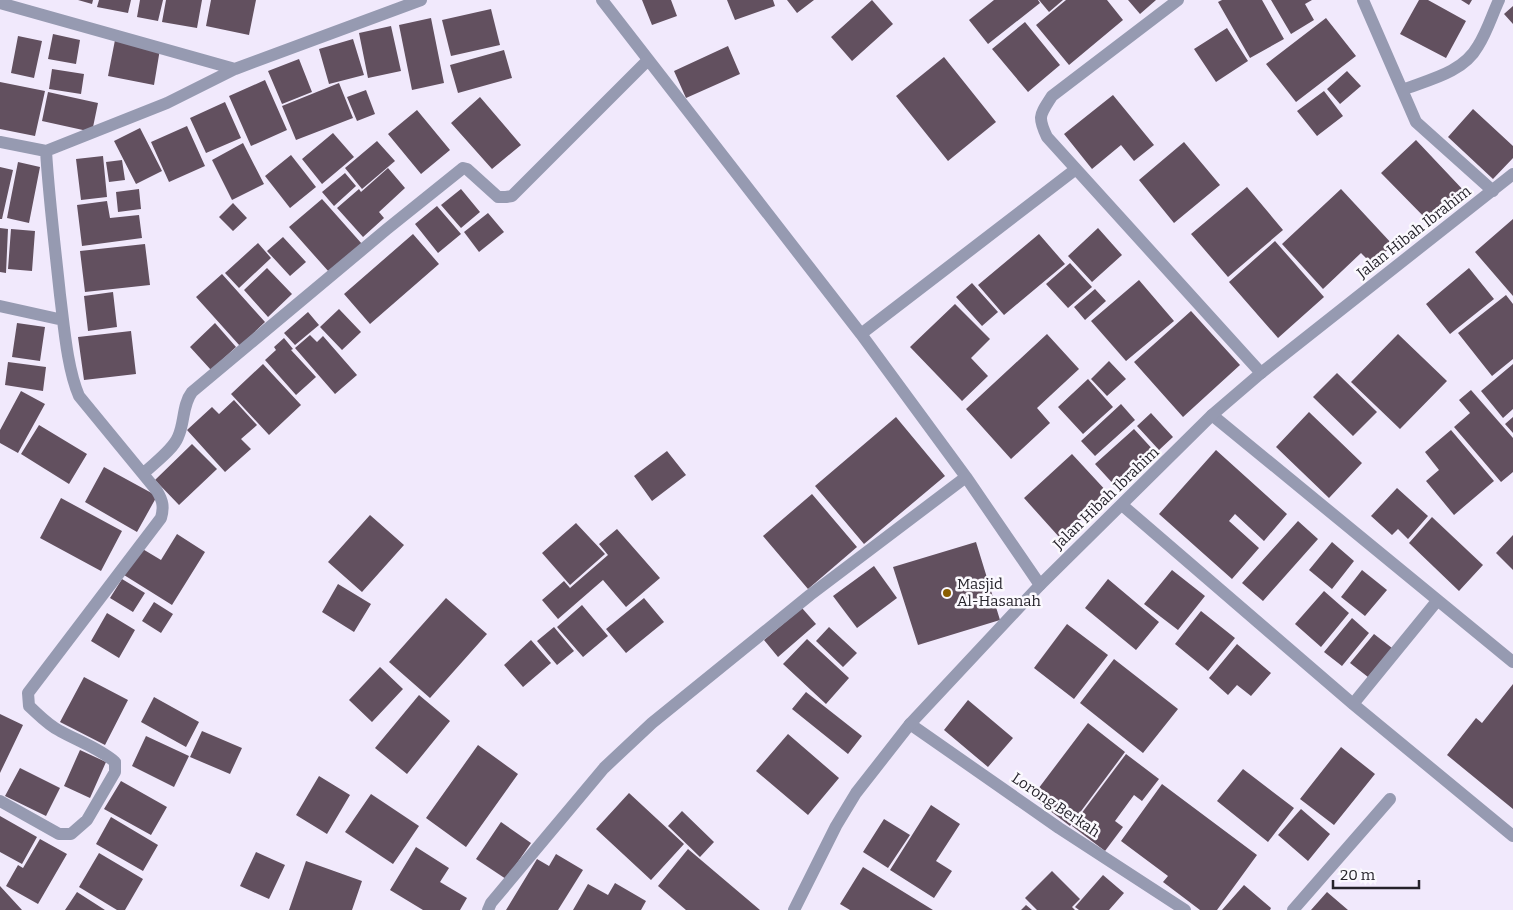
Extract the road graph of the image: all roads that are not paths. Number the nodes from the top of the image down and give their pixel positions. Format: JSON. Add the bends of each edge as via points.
{"nodes":[{"id":1,"x":421,"y":0,"type":"edge"},
{"id":2,"x":602,"y":0,"type":"edge"},
{"id":3,"x":1178,"y":0,"type":"edge"},
{"id":4,"x":1362,"y":0,"type":"edge"},
{"id":5,"x":1499,"y":0,"type":"edge"},
{"id":6,"x":0,"y":3,"type":"edge"},
{"id":7,"x":648,"y":60,"type":"junction"},
{"id":8,"x":234,"y":69,"type":"junction"},
{"id":9,"x":1402,"y":90,"type":"junction"},
{"id":10,"x":0,"y":142,"type":"edge"},
{"id":11,"x":46,"y":151,"type":"junction"},
{"id":12,"x":1076,"y":169,"type":"junction"},
{"id":13,"x":1513,"y":174,"type":"edge"},
{"id":14,"x":1493,"y":191,"type":"junction"},
{"id":15,"x":0,"y":306,"type":"edge"},
{"id":16,"x":63,"y":320,"type":"junction"},
{"id":17,"x":861,"y":334,"type":"junction"},
{"id":18,"x":1261,"y":373,"type":"junction"},
{"id":19,"x":1212,"y":416,"type":"junction"},
{"id":20,"x":143,"y":474,"type":"junction"},
{"id":21,"x":966,"y":476,"type":"junction"},
{"id":22,"x":1122,"y":505,"type":"junction"},
{"id":23,"x":1040,"y":585,"type":"junction"},
{"id":24,"x":1437,"y":601,"type":"junction"},
{"id":25,"x":1513,"y":662,"type":"edge"},
{"id":26,"x":1353,"y":704,"type":"junction"},
{"id":27,"x":910,"y":724,"type":"junction"},
{"id":28,"x":1390,"y":798,"type":"dead end"},
{"id":29,"x":0,"y":801,"type":"edge"},
{"id":30,"x":1513,"y":836,"type":"edge"},
{"id":31,"x":488,"y":910,"type":"edge"},
{"id":32,"x":794,"y":910,"type":"edge"},
{"id":33,"x":1184,"y":910,"type":"edge"},
{"id":34,"x":1293,"y":910,"type":"edge"}],
"edges":[{"from":1,"to":8,"type":"street"},
{"from":2,"to":7,"type":"street"},
{"from":3,"to":12,"type":"street","via":[[1052,96],[1040,122],[1047,137]]},
{"from":4,"to":9,"type":"street"},
{"from":5,"to":9,"type":"street","via":[[1478,48],[1464,63],[1447,74]]},
{"from":6,"to":8,"type":"street"},
{"from":7,"to":17,"type":"street"},
{"from":7,"to":20,"type":"street","via":[[512,196],[498,197],[463,168],[387,229],[192,392],[186,400],[178,438]]},
{"from":8,"to":11,"type":"street","via":[[167,103]]},
{"from":9,"to":14,"type":"street","via":[[1416,122]]},
{"from":10,"to":11,"type":"street"},
{"from":11,"to":16,"type":"street"},
{"from":12,"to":17,"type":"street"},
{"from":12,"to":18,"type":"street"},
{"from":13,"to":14,"type":"street","name":"Jalan Hibah Ibrahim"},
{"from":14,"to":18,"type":"street","name":"Jalan Hibah Ibrahim"},
{"from":15,"to":16,"type":"street"},
{"from":16,"to":20,"type":"street","via":[[73,383],[79,396]]},
{"from":17,"to":21,"type":"street"},
{"from":18,"to":19,"type":"street","name":"Jalan Hibah Ibrahim"},
{"from":19,"to":22,"type":"street","name":"Jalan Hibah Ibrahim"},
{"from":19,"to":24,"type":"street"},
{"from":20,"to":29,"type":"street","via":[[162,501],[164,509],[160,518],[28,692],[29,706],[59,731],[106,754],[114,762],[115,772],[87,820],[71,834],[59,834]]},
{"from":21,"to":23,"type":"street"},
{"from":21,"to":31,"type":"street","via":[[810,594],[652,723],[604,768]]},
{"from":22,"to":23,"type":"street","name":"Jalan Hibah Ibrahim"},
{"from":22,"to":26,"type":"street"},
{"from":23,"to":27,"type":"street","name":"Jalan Hibah Ibrahim"},
{"from":24,"to":25,"type":"street"},
{"from":24,"to":26,"type":"street"},
{"from":26,"to":30,"type":"street"},
{"from":27,"to":32,"type":"street","name":"Jalan Hibah Ibrahim","via":[[856,794],[836,826]]},
{"from":27,"to":33,"type":"street","name":"Lorong Berkah"},
{"from":28,"to":34,"type":"street"}]}
